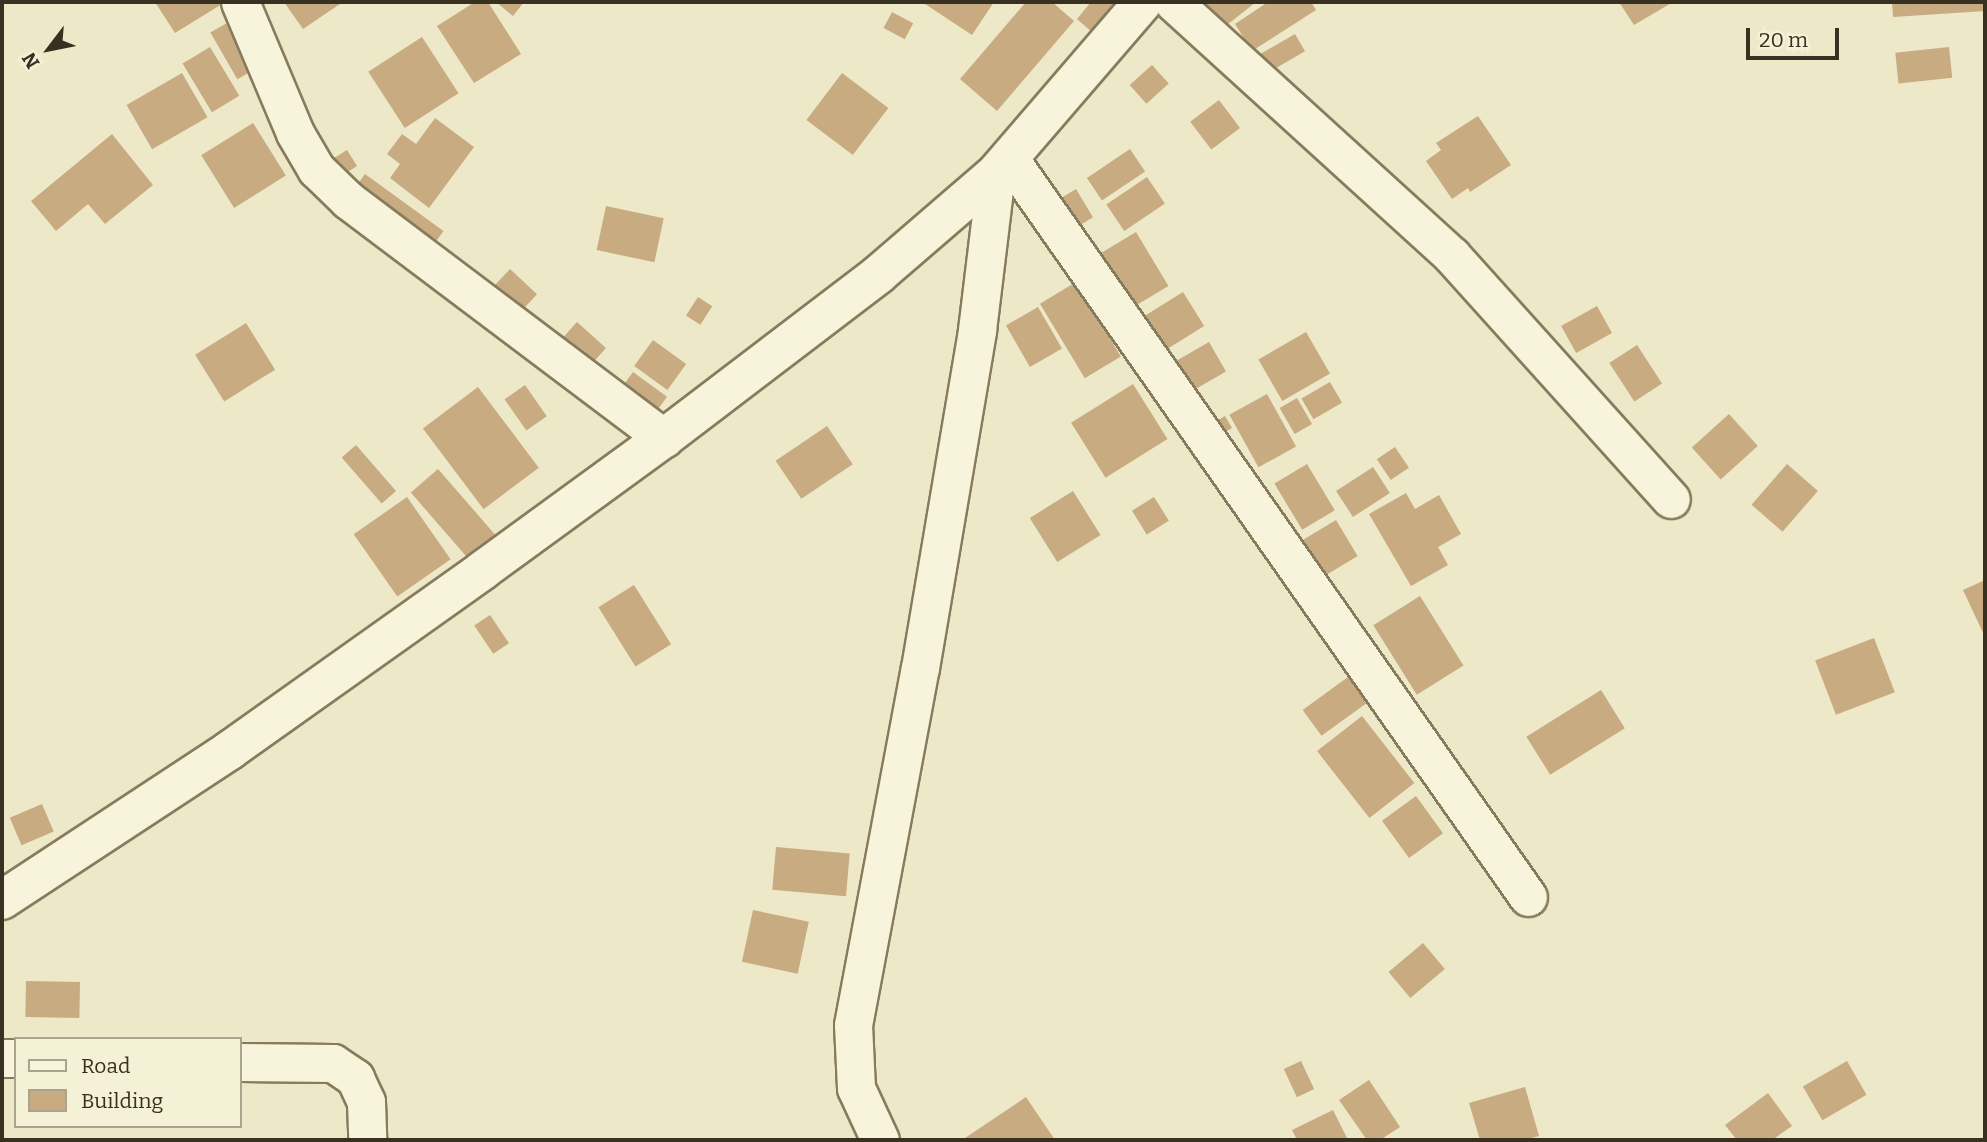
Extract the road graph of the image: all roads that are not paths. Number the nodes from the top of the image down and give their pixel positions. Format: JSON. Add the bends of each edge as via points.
{"nodes":[{"id":1,"x":240,"y":2,"type":"edge"},
{"id":2,"x":1143,"y":2,"type":"edge"},
{"id":3,"x":1173,"y":2,"type":"edge"},
{"id":4,"x":1002,"y":165,"type":"junction"},
{"id":5,"x":664,"y":438,"type":"junction"},
{"id":6,"x":1671,"y":499,"type":"dead end"},
{"id":7,"x":1528,"y":897,"type":"dead end"},
{"id":8,"x":2,"y":900,"type":"edge"},
{"id":9,"x":242,"y":1062,"type":"edge"},
{"id":10,"x":367,"y":1140,"type":"edge"},
{"id":11,"x":880,"y":1140,"type":"edge"}],
"edges":[{"from":1,"to":5,"type":"street","via":[[295,133],[316,169],[348,201]]},
{"from":2,"to":4,"type":"street"},
{"from":3,"to":6,"type":"street","via":[[1452,256]]},
{"from":4,"to":5,"type":"street","via":[[879,274]]},
{"from":4,"to":7,"type":"street"},
{"from":4,"to":11,"type":"street","via":[[917,682],[853,1025],[856,1087]]},
{"from":5,"to":8,"type":"street","via":[[242,742]]},
{"from":9,"to":10,"type":"street","via":[[333,1063],[355,1078],[366,1102]]}]}
